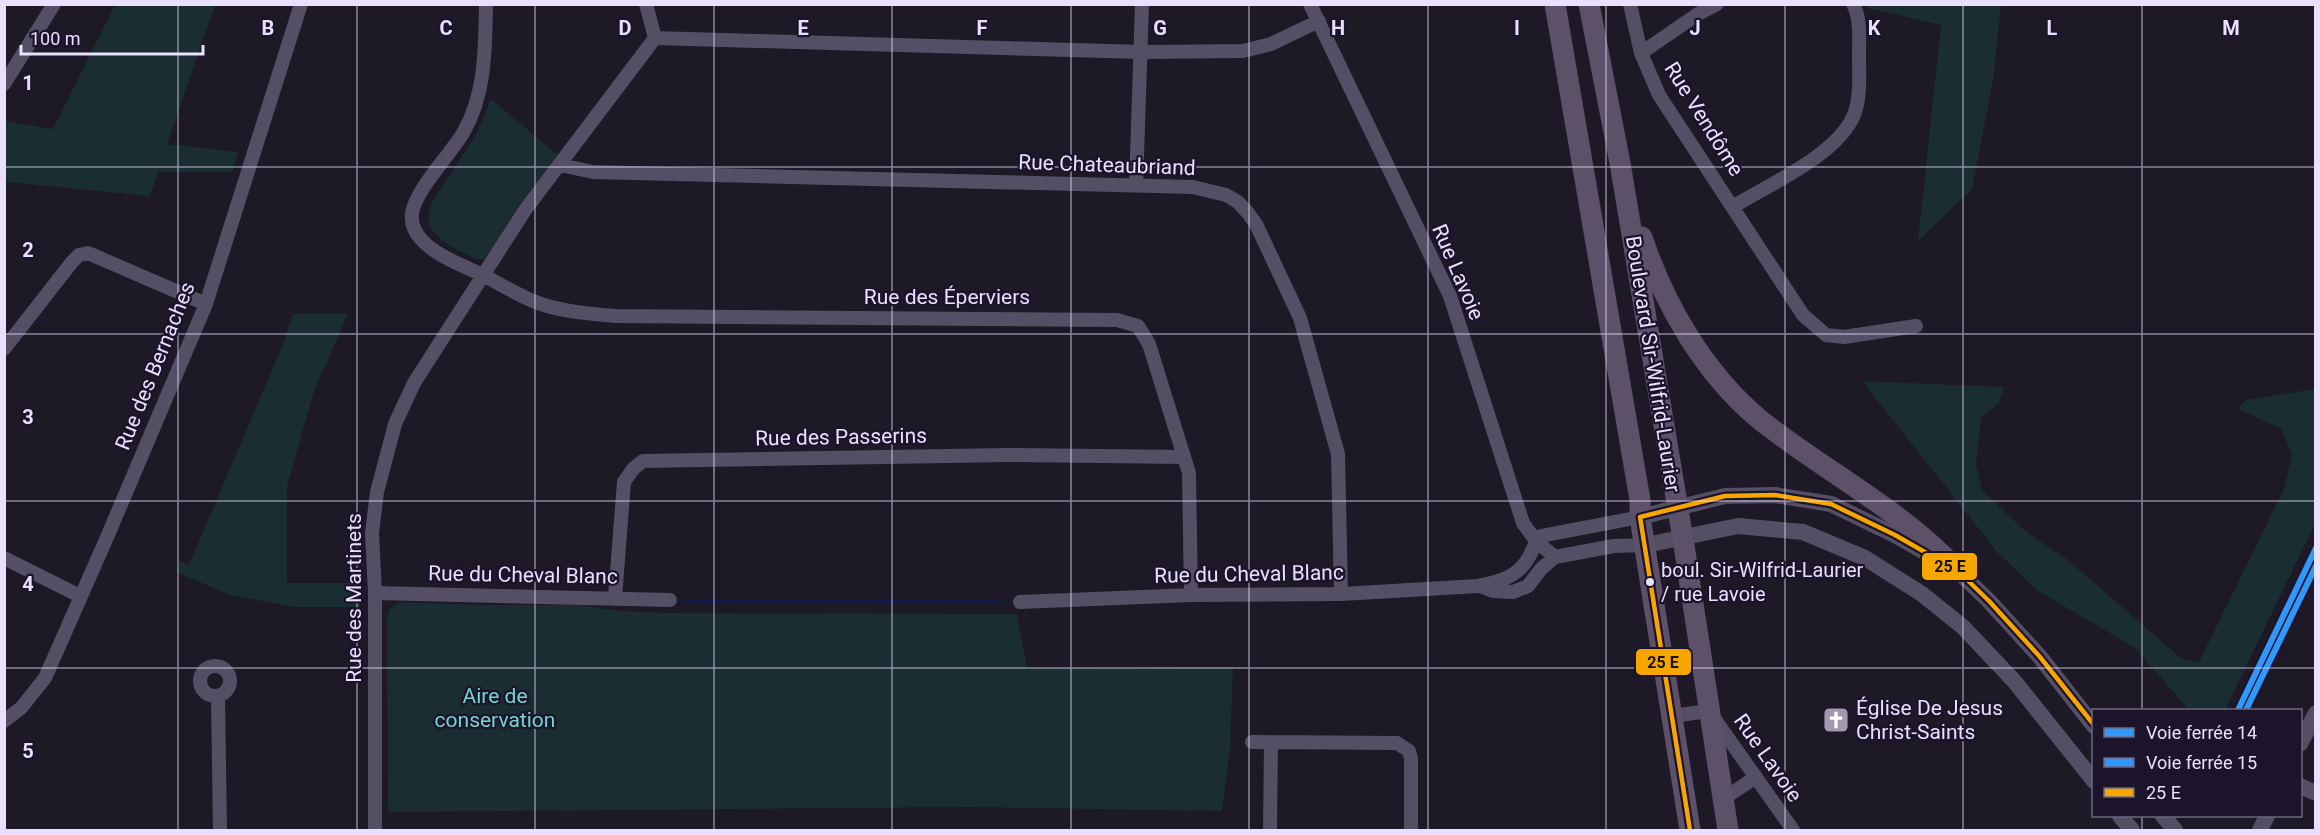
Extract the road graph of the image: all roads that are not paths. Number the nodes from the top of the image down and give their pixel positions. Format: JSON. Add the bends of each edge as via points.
{"nodes":[{"id":1,"x":54,"y":4,"type":"edge"},
{"id":2,"x":301,"y":4,"type":"edge"},
{"id":3,"x":486,"y":4,"type":"edge"},
{"id":4,"x":646,"y":4,"type":"edge"},
{"id":5,"x":1143,"y":4,"type":"edge"},
{"id":6,"x":1310,"y":4,"type":"edge"},
{"id":7,"x":1555,"y":4,"type":"edge"},
{"id":8,"x":1589,"y":4,"type":"edge"},
{"id":9,"x":1630,"y":4,"type":"edge"},
{"id":10,"x":1717,"y":4,"type":"edge"},
{"id":11,"x":1853,"y":4,"type":"edge"},
{"id":12,"x":1319,"y":21,"type":"junction"},
{"id":13,"x":655,"y":38,"type":"junction"},
{"id":14,"x":1142,"y":52,"type":"junction"},
{"id":15,"x":1641,"y":52,"type":"junction"},
{"id":16,"x":4,"y":84,"type":"edge"},
{"id":17,"x":1620,"y":163,"type":"junction"},
{"id":18,"x":560,"y":165,"type":"junction"},
{"id":19,"x":1136,"y":186,"type":"junction"},
{"id":20,"x":1734,"y":206,"type":"junction"},
{"id":21,"x":484,"y":276,"type":"junction"},
{"id":22,"x":206,"y":304,"type":"junction"},
{"id":23,"x":1916,"y":326,"type":"dead end"},
{"id":24,"x":4,"y":349,"type":"edge"},
{"id":25,"x":1185,"y":457,"type":"junction"},
{"id":26,"x":1676,"y":507,"type":"junction"},
{"id":27,"x":1640,"y":517,"type":"junction"},
{"id":28,"x":1683,"y":539,"type":"junction"},
{"id":29,"x":1536,"y":541,"type":"junction"},
{"id":30,"x":1646,"y":545,"type":"junction"},
{"id":31,"x":1555,"y":557,"type":"junction"},
{"id":32,"x":4,"y":558,"type":"edge"},
{"id":33,"x":1958,"y":571,"type":"junction"},
{"id":34,"x":1478,"y":585,"type":"junction"},
{"id":35,"x":375,"y":593,"type":"junction"},
{"id":36,"x":1341,"y":594,"type":"junction"},
{"id":37,"x":1191,"y":595,"type":"junction"},
{"id":38,"x":80,"y":596,"type":"junction"},
{"id":39,"x":615,"y":598,"type":"junction"},
{"id":40,"x":670,"y":600,"type":"dead end"},
{"id":41,"x":1020,"y":602,"type":"dead end"},
{"id":42,"x":218,"y":697,"type":"dead end"},
{"id":43,"x":1709,"y":711,"type":"junction"},
{"id":44,"x":2316,"y":713,"type":"edge"},
{"id":45,"x":1672,"y":716,"type":"junction"},
{"id":46,"x":4,"y":721,"type":"edge"},
{"id":47,"x":2092,"y":723,"type":"edge"},
{"id":48,"x":1251,"y":742,"type":"dead end"},
{"id":49,"x":1271,"y":742,"type":"junction"},
{"id":50,"x":2302,"y":742,"type":"edge"},
{"id":51,"x":1756,"y":777,"type":"junction"},
{"id":52,"x":2092,"y":778,"type":"edge"},
{"id":53,"x":2302,"y":786,"type":"edge"},
{"id":54,"x":2316,"y":793,"type":"edge"},
{"id":55,"x":1723,"y":799,"type":"junction"},
{"id":56,"x":2121,"y":817,"type":"edge"},
{"id":57,"x":2164,"y":817,"type":"edge"},
{"id":58,"x":2267,"y":817,"type":"edge"},
{"id":59,"x":220,"y":831,"type":"edge"},
{"id":60,"x":375,"y":831,"type":"edge"},
{"id":61,"x":1270,"y":831,"type":"edge"},
{"id":62,"x":1411,"y":831,"type":"edge"},
{"id":63,"x":1690,"y":831,"type":"edge"},
{"id":64,"x":1728,"y":831,"type":"edge"},
{"id":65,"x":1793,"y":831,"type":"edge"},
{"id":66,"x":2132,"y":831,"type":"edge"},
{"id":67,"x":2175,"y":831,"type":"edge"},
{"id":68,"x":2260,"y":831,"type":"edge"}],
"edges":[{"from":1,"to":16,"type":"street"},
{"from":2,"to":22,"type":"street","name":"Rue des Bernaches"},
{"from":3,"to":21,"type":"street","via":[[476,103],[462,134],[417,200],[412,214],[413,226],[421,239],[444,257]]},
{"from":4,"to":13,"type":"street"},
{"from":5,"to":14,"type":"street"},
{"from":6,"to":12,"type":"street","name":"Rue Lavoie"},
{"from":7,"to":27,"type":"main road","name":"Boulevard Sir-Wilfrid-Laurier"},
{"from":8,"to":17,"type":"main road","name":"Boulevard Sir-Wilfrid-Laurier"},
{"from":9,"to":15,"type":"street","name":"Rue Vendôme"},
{"from":10,"to":15,"type":"street","name":"Rue Vendôme"},
{"from":11,"to":20,"type":"street","name":"Rue Vendôme","via":[[1857,13],[1859,69],[1854,114],[1823,152]]},
{"from":12,"to":14,"type":"street","via":[[1271,44],[1243,51]]},
{"from":12,"to":29,"type":"street","name":"Rue Lavoie","via":[[1450,296],[1518,509]]},
{"from":13,"to":14,"type":"street"},
{"from":13,"to":18,"type":"street","name":"Rue des Martinets"},
{"from":14,"to":19,"type":"street"},
{"from":15,"to":20,"type":"street","name":"Rue Vendôme","via":[[1659,95]]},
{"from":17,"to":26,"type":"main road","name":"Boulevard Sir-Wilfrid-Laurier"},
{"from":17,"to":33,"type":"main road","via":[[1658,280],[1672,309],[1728,389],[1794,446],[1908,526]]},
{"from":18,"to":19,"type":"street","name":"Rue Chateaubriand","via":[[593,172]]},
{"from":18,"to":21,"type":"street","name":"Rue des Martinets","via":[[525,210]]},
{"from":19,"to":36,"type":"street","name":"Rue Chateaubriand","via":[[1211,190],[1238,202],[1256,224],[1300,318],[1338,454]]},
{"from":20,"to":23,"type":"street","name":"Rue Vendôme","via":[[1803,315],[1826,335],[1844,337]]},
{"from":21,"to":25,"type":"street","name":"Rue des Éperviers","via":[[541,304],[616,316],[1126,321],[1138,326],[1149,344]]},
{"from":21,"to":35,"type":"street","name":"Rue des Martinets","via":[[420,374],[395,424],[376,492],[372,533]]},
{"from":22,"to":24,"type":"street","via":[[88,253],[79,255]]},
{"from":22,"to":38,"type":"street","name":"Rue des Bernaches"},
{"from":25,"to":37,"type":"street","name":"Rue des Éperviers","via":[[1189,473]]},
{"from":25,"to":39,"type":"street","name":"Rue des Passerins","via":[[1010,455],[643,461],[624,482]]},
{"from":26,"to":27,"type":"street"},
{"from":26,"to":28,"type":"main road","name":"Boulevard Sir-Wilfrid-Laurier"},
{"from":26,"to":33,"type":"street","via":[[1725,496],[1775,495],[1831,504]]},
{"from":27,"to":29,"type":"street","via":[[1541,536]]},
{"from":27,"to":30,"type":"main road","name":"Boulevard Sir-Wilfrid-Laurier"},
{"from":28,"to":30,"type":"street"},
{"from":28,"to":43,"type":"main road","name":"Boulevard Sir-Wilfrid-Laurier"},
{"from":28,"to":52,"type":"street","via":[[1738,526],[1803,532],[1865,558],[1922,594],[1963,627],[2015,682]]},
{"from":29,"to":31,"type":"street","name":"Rue Lavoie"},
{"from":29,"to":34,"type":"street","name":"Rue du Cheval Blanc","via":[[1519,570],[1498,582]]},
{"from":30,"to":31,"type":"street","via":[[1614,546]]},
{"from":30,"to":45,"type":"main road","name":"Boulevard Sir-Wilfrid-Laurier"},
{"from":31,"to":34,"type":"street","name":"Rue du Cheval Blanc","via":[[1522,590],[1503,593]]},
{"from":32,"to":38,"type":"street"},
{"from":33,"to":47,"type":"street","via":[[2040,657]]},
{"from":34,"to":36,"type":"street","name":"Rue du Cheval Blanc"},
{"from":35,"to":39,"type":"street","name":"Rue du Cheval Blanc"},
{"from":35,"to":60,"type":"street","name":"Rue des Martinets"},
{"from":36,"to":37,"type":"street","name":"Rue du Cheval Blanc"},
{"from":37,"to":41,"type":"street","name":"Rue du Cheval Blanc"},
{"from":38,"to":46,"type":"street","name":"Rue des Bernaches","via":[[45,678],[21,708]]},
{"from":39,"to":40,"type":"street","name":"Rue du Cheval Blanc"},
{"from":42,"to":59,"type":"street"},
{"from":43,"to":45,"type":"street","name":"Rue Lavoie"},
{"from":43,"to":51,"type":"street","name":"Rue Lavoie"},
{"from":43,"to":55,"type":"main road","name":"Boulevard Sir-Wilfrid-Laurier"},
{"from":44,"to":50,"type":"street"},
{"from":45,"to":63,"type":"main road","name":"Boulevard Sir-Wilfrid-Laurier"},
{"from":48,"to":49,"type":"street"},
{"from":49,"to":61,"type":"street"},
{"from":49,"to":62,"type":"street","via":[[1397,743],[1411,758]]},
{"from":51,"to":55,"type":"street"},
{"from":51,"to":65,"type":"street","name":"Rue Lavoie"},
{"from":53,"to":54,"type":"street"},
{"from":55,"to":64,"type":"main road","name":"Boulevard Sir-Wilfrid-Laurier"},
{"from":56,"to":66,"type":"street"},
{"from":57,"to":67,"type":"street"},
{"from":58,"to":68,"type":"street"}]}
